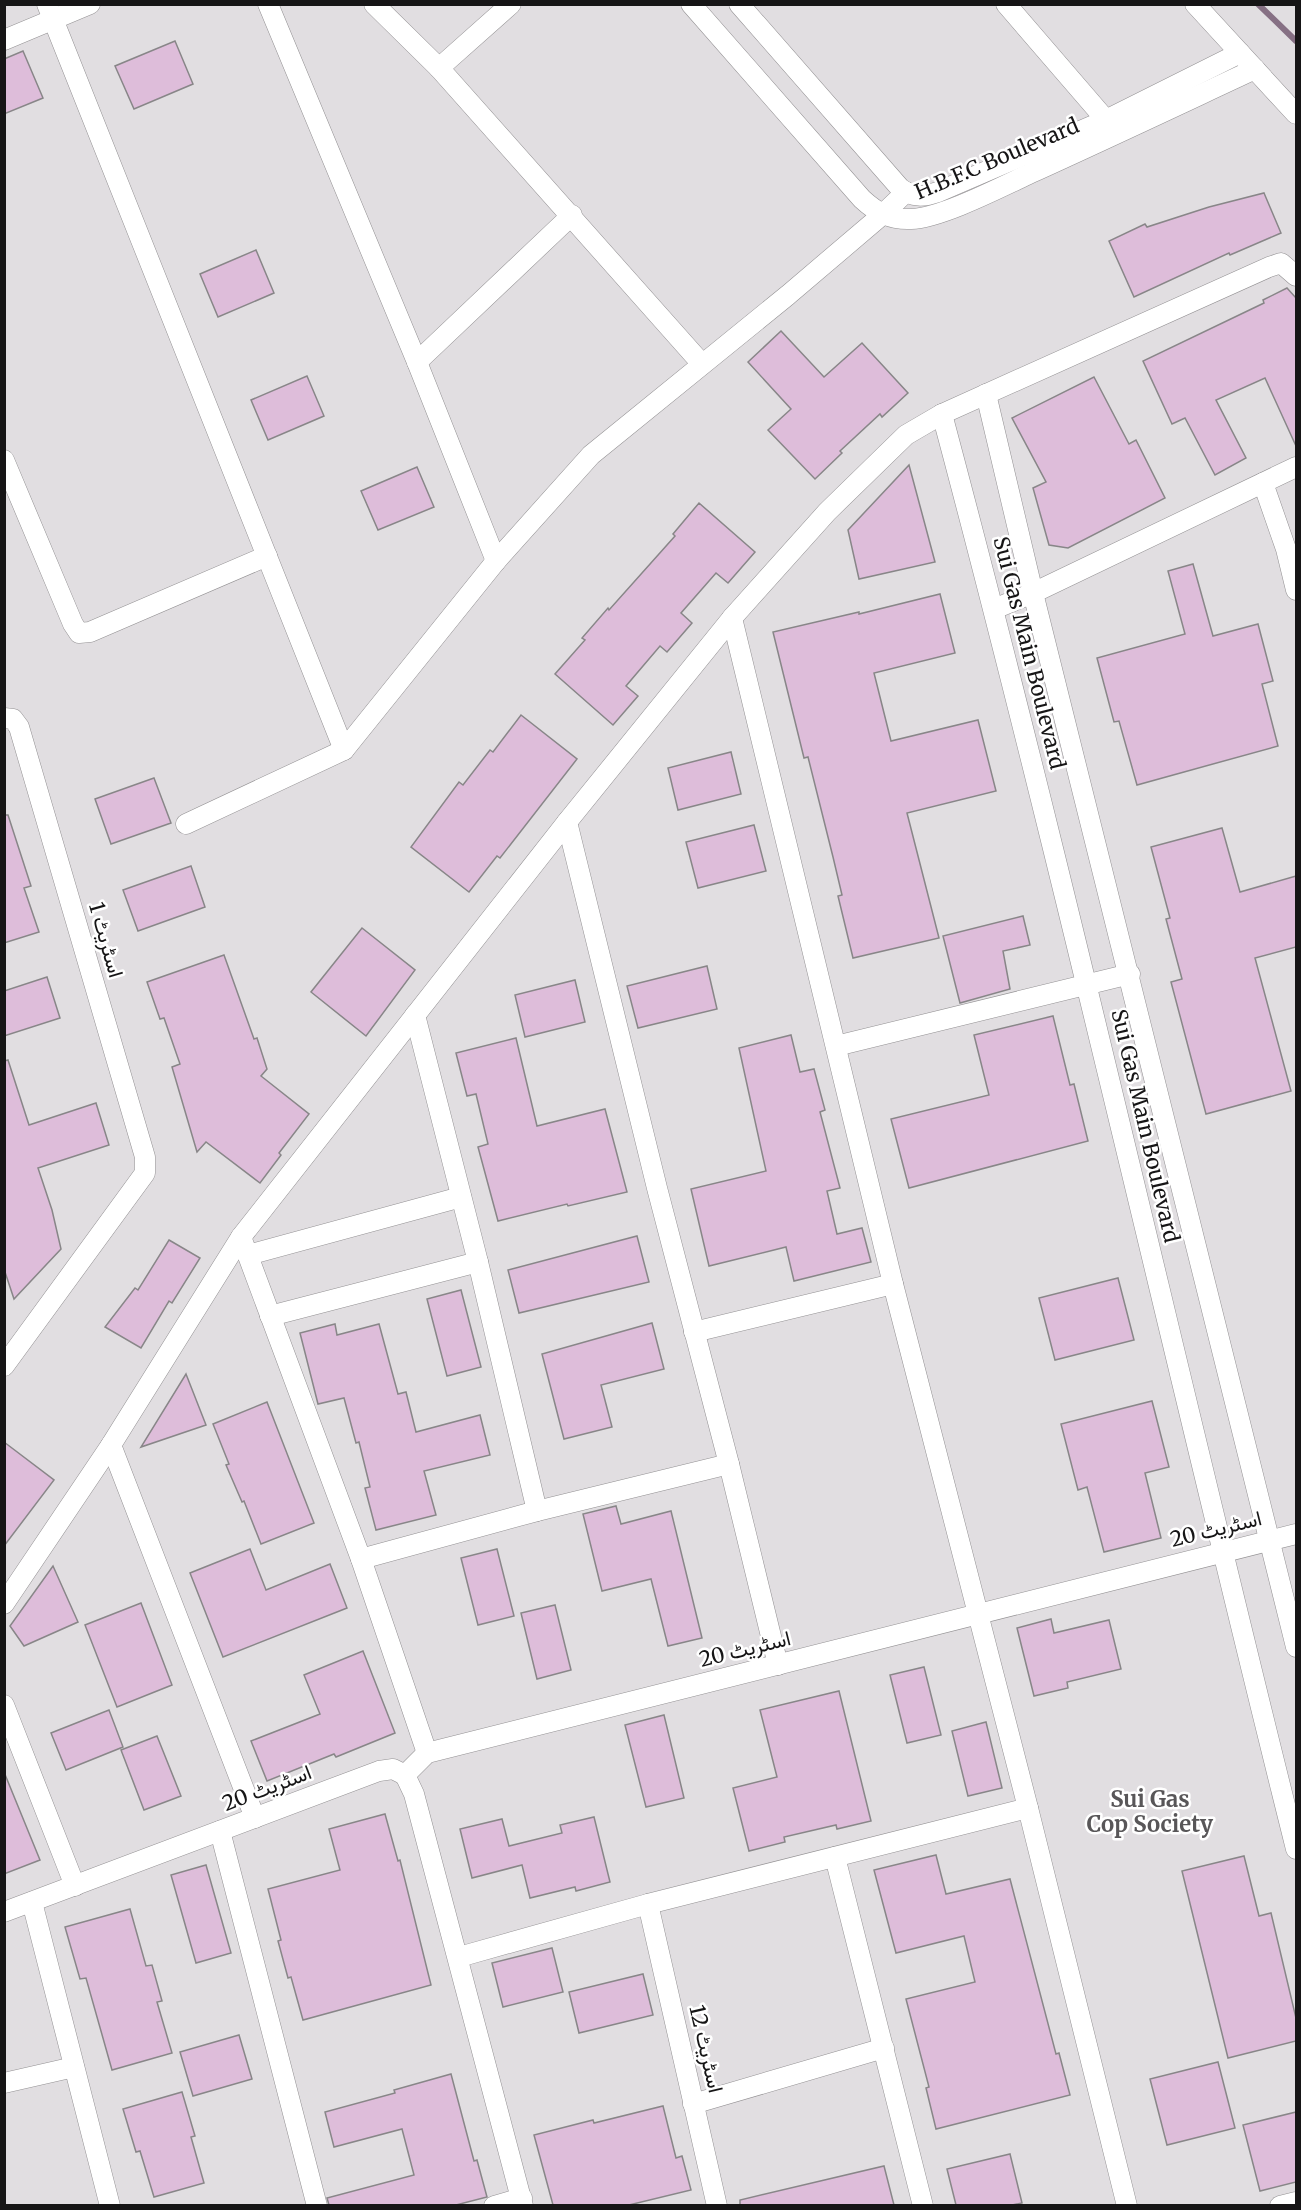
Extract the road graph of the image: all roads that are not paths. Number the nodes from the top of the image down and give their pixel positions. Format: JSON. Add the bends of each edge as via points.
{"nodes":[{"id":1,"x":90,"y":4,"type":"edge"},
{"id":2,"x":267,"y":4,"type":"edge"},
{"id":3,"x":374,"y":4,"type":"edge"},
{"id":4,"x":511,"y":4,"type":"edge"},
{"id":5,"x":691,"y":4,"type":"edge"},
{"id":6,"x":738,"y":4,"type":"edge"},
{"id":7,"x":1006,"y":4,"type":"edge"},
{"id":8,"x":1195,"y":4,"type":"edge"},
{"id":9,"x":50,"y":12,"type":"edge"},
{"id":10,"x":4,"y":40,"type":"edge"},
{"id":11,"x":1240,"y":53,"type":"junction"},
{"id":12,"x":440,"y":68,"type":"junction"},
{"id":13,"x":1255,"y":69,"type":"junction"},
{"id":14,"x":1296,"y":114,"type":"edge"},
{"id":15,"x":1106,"y":120,"type":"junction"},
{"id":16,"x":906,"y":192,"type":"junction"},
{"id":17,"x":572,"y":215,"type":"junction"},
{"id":18,"x":882,"y":215,"type":"junction"},
{"id":19,"x":1296,"y":276,"type":"edge"},
{"id":20,"x":417,"y":362,"type":"junction"},
{"id":21,"x":702,"y":364,"type":"junction"},
{"id":22,"x":986,"y":394,"type":"junction"},
{"id":23,"x":942,"y":414,"type":"junction"},
{"id":24,"x":4,"y":460,"type":"edge"},
{"id":25,"x":1296,"y":467,"type":"edge"},
{"id":26,"x":1263,"y":483,"type":"junction"},
{"id":27,"x":1291,"y":555,"type":"edge"},
{"id":28,"x":267,"y":556,"type":"junction"},
{"id":29,"x":496,"y":561,"type":"junction"},
{"id":30,"x":1296,"y":590,"type":"edge"},
{"id":31,"x":1033,"y":593,"type":"junction"},
{"id":32,"x":994,"y":609,"type":"junction"},
{"id":33,"x":732,"y":618,"type":"junction"},
{"id":34,"x":4,"y":718,"type":"edge"},
{"id":35,"x":344,"y":750,"type":"junction"},
{"id":36,"x":567,"y":822,"type":"junction"},
{"id":37,"x":186,"y":824,"type":"dead end"},
{"id":38,"x":1130,"y":975,"type":"junction"},
{"id":39,"x":1087,"y":986,"type":"junction"},
{"id":40,"x":415,"y":1015,"type":"junction"},
{"id":41,"x":836,"y":1046,"type":"junction"},
{"id":42,"x":461,"y":1197,"type":"junction"},
{"id":43,"x":244,"y":1246,"type":"junction"},
{"id":44,"x":478,"y":1262,"type":"junction"},
{"id":45,"x":893,"y":1284,"type":"junction"},
{"id":46,"x":270,"y":1316,"type":"junction"},
{"id":47,"x":694,"y":1332,"type":"junction"},
{"id":48,"x":5,"y":1364,"type":"edge"},
{"id":49,"x":111,"y":1445,"type":"junction"},
{"id":50,"x":729,"y":1464,"type":"junction"},
{"id":51,"x":537,"y":1510,"type":"junction"},
{"id":52,"x":1296,"y":1534,"type":"edge"},
{"id":53,"x":1270,"y":1540,"type":"junction"},
{"id":54,"x":1222,"y":1552,"type":"junction"},
{"id":55,"x":361,"y":1559,"type":"junction"},
{"id":56,"x":4,"y":1604,"type":"edge"},
{"id":57,"x":978,"y":1613,"type":"junction"},
{"id":58,"x":1296,"y":1647,"type":"edge"},
{"id":59,"x":778,"y":1665,"type":"junction"},
{"id":60,"x":4,"y":1705,"type":"edge"},
{"id":61,"x":427,"y":1753,"type":"junction"},
{"id":62,"x":405,"y":1775,"type":"junction"},
{"id":63,"x":1028,"y":1808,"type":"junction"},
{"id":64,"x":255,"y":1818,"type":"junction"},
{"id":65,"x":220,"y":1831,"type":"junction"},
{"id":66,"x":1296,"y":1849,"type":"edge"},
{"id":67,"x":835,"y":1857,"type":"junction"},
{"id":68,"x":75,"y":1886,"type":"junction"},
{"id":69,"x":32,"y":1902,"type":"junction"},
{"id":70,"x":648,"y":1904,"type":"junction"},
{"id":71,"x":4,"y":1912,"type":"edge"},
{"id":72,"x":459,"y":1957,"type":"junction"},
{"id":73,"x":884,"y":2048,"type":"junction"},
{"id":74,"x":74,"y":2067,"type":"junction"},
{"id":75,"x":4,"y":2083,"type":"edge"},
{"id":76,"x":693,"y":2104,"type":"junction"},
{"id":77,"x":523,"y":2202,"type":"edge"},
{"id":78,"x":1296,"y":2202,"type":"edge"},
{"id":79,"x":110,"y":2205,"type":"edge"},
{"id":80,"x":316,"y":2205,"type":"edge"},
{"id":81,"x":494,"y":2205,"type":"edge"},
{"id":82,"x":717,"y":2205,"type":"edge"},
{"id":83,"x":923,"y":2205,"type":"edge"},
{"id":84,"x":1127,"y":2205,"type":"edge"},
{"id":85,"x":1280,"y":2205,"type":"edge"}],
"edges":[{"from":1,"to":9,"type":"street"},
{"from":2,"to":20,"type":"street"},
{"from":3,"to":12,"type":"street"},
{"from":4,"to":12,"type":"street"},
{"from":5,"to":18,"type":"street","via":[[862,199]]},
{"from":6,"to":16,"type":"street","name":"H.B.F.C Boulevard"},
{"from":7,"to":15,"type":"street"},
{"from":8,"to":11,"type":"street"},
{"from":9,"to":10,"type":"street"},
{"from":9,"to":28,"type":"street"},
{"from":11,"to":13,"type":"street"},
{"from":11,"to":15,"type":"street","name":"H.B.F.C Boulevard"},
{"from":12,"to":17,"type":"street"},
{"from":13,"to":14,"type":"street"},
{"from":13,"to":18,"type":"street","name":"H.B.F.C Boulevard","via":[[958,205],[913,219]]},
{"from":15,"to":16,"type":"street","name":"H.B.F.C Boulevard","via":[[938,192],[918,196]]},
{"from":16,"to":18,"type":"street"},
{"from":17,"to":20,"type":"street"},
{"from":17,"to":21,"type":"street"},
{"from":18,"to":21,"type":"street"},
{"from":19,"to":22,"type":"street","via":[[1281,263]]},
{"from":20,"to":29,"type":"street"},
{"from":21,"to":29,"type":"street","via":[[591,455]]},
{"from":22,"to":23,"type":"street"},
{"from":22,"to":31,"type":"street","name":"Sui Gas Main Boulevard"},
{"from":23,"to":32,"type":"street","name":"Sui Gas Main Boulevard"},
{"from":23,"to":33,"type":"street","via":[[906,435],[878,461]]},
{"from":24,"to":28,"type":"street","via":[[79,633],[90,632]]},
{"from":25,"to":26,"type":"street"},
{"from":26,"to":27,"type":"street"},
{"from":26,"to":31,"type":"street"},
{"from":27,"to":30,"type":"street"},
{"from":28,"to":35,"type":"street"},
{"from":29,"to":35,"type":"street"},
{"from":31,"to":32,"type":"street"},
{"from":31,"to":38,"type":"street","name":"Sui Gas Main Boulevard"},
{"from":32,"to":39,"type":"street","name":"Sui Gas Main Boulevard"},
{"from":33,"to":36,"type":"street"},
{"from":33,"to":41,"type":"street"},
{"from":34,"to":48,"type":"street","name":"اسٹریٹ 1","via":[[13,719],[19,727],[145,1157],[146,1173]]},
{"from":35,"to":37,"type":"street"},
{"from":36,"to":40,"type":"street"},
{"from":36,"to":47,"type":"street"},
{"from":38,"to":39,"type":"street"},
{"from":38,"to":53,"type":"street","name":"Sui Gas Main Boulevard"},
{"from":39,"to":41,"type":"street"},
{"from":39,"to":54,"type":"street","name":"Sui Gas Main Boulevard"},
{"from":40,"to":42,"type":"street"},
{"from":40,"to":43,"type":"street"},
{"from":41,"to":45,"type":"street"},
{"from":42,"to":43,"type":"street"},
{"from":42,"to":44,"type":"street"},
{"from":43,"to":46,"type":"street"},
{"from":43,"to":49,"type":"street"},
{"from":44,"to":46,"type":"street"},
{"from":44,"to":51,"type":"street"},
{"from":45,"to":47,"type":"street"},
{"from":45,"to":57,"type":"street"},
{"from":46,"to":55,"type":"street"},
{"from":47,"to":50,"type":"street"},
{"from":49,"to":56,"type":"street"},
{"from":49,"to":64,"type":"street"},
{"from":50,"to":51,"type":"street"},
{"from":50,"to":59,"type":"street"},
{"from":51,"to":55,"type":"street"},
{"from":52,"to":53,"type":"street","name":"اسٹریٹ 20"},
{"from":53,"to":54,"type":"street","name":"اسٹریٹ 20"},
{"from":53,"to":58,"type":"street","name":"Sui Gas Main Boulevard"},
{"from":54,"to":57,"type":"street","name":"اسٹریٹ 20"},
{"from":54,"to":66,"type":"street","name":"Sui Gas Main Boulevard"},
{"from":55,"to":61,"type":"street"},
{"from":57,"to":59,"type":"street","name":"اسٹریٹ 20"},
{"from":57,"to":63,"type":"street"},
{"from":59,"to":61,"type":"street","name":"اسٹریٹ 20"},
{"from":60,"to":68,"type":"street"},
{"from":61,"to":62,"type":"street"},
{"from":62,"to":64,"type":"street","name":"اسٹریٹ 20","via":[[386,1769]]},
{"from":62,"to":72,"type":"street","via":[[414,1794]]},
{"from":63,"to":67,"type":"street"},
{"from":63,"to":84,"type":"street"},
{"from":64,"to":65,"type":"street","name":"اسٹریٹ 20"},
{"from":65,"to":68,"type":"street","name":"اسٹریٹ 20"},
{"from":65,"to":80,"type":"street"},
{"from":67,"to":70,"type":"street"},
{"from":67,"to":73,"type":"street"},
{"from":68,"to":69,"type":"street","name":"اسٹریٹ 20"},
{"from":69,"to":71,"type":"street","name":"اسٹریٹ 20"},
{"from":69,"to":74,"type":"street"},
{"from":70,"to":72,"type":"street"},
{"from":70,"to":76,"type":"street","name":"اسٹریٹ 12"},
{"from":72,"to":77,"type":"street"},
{"from":73,"to":76,"type":"street"},
{"from":73,"to":83,"type":"street"},
{"from":74,"to":75,"type":"street"},
{"from":74,"to":79,"type":"street"},
{"from":76,"to":82,"type":"street","name":"اسٹریٹ 12"},
{"from":77,"to":81,"type":"street"},
{"from":78,"to":85,"type":"street"}]}
